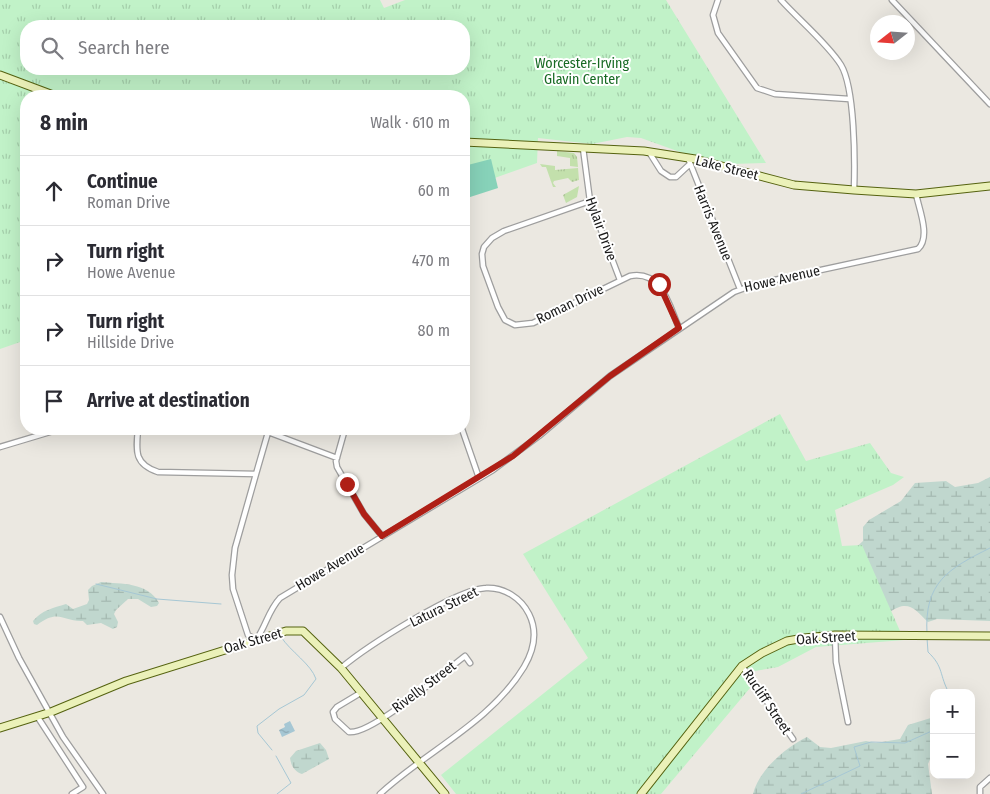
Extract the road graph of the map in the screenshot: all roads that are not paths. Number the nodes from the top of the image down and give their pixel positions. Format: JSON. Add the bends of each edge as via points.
{"nodes":[{"id":1,"x":718,"y":0,"type":"edge"},
{"id":2,"x":781,"y":0,"type":"edge"},
{"id":3,"x":892,"y":0,"type":"edge"},
{"id":4,"x":0,"y":75,"type":"edge"},
{"id":5,"x":40,"y":90,"type":"edge"},
{"id":6,"x":849,"y":99,"type":"junction"},
{"id":7,"x":990,"y":104,"type":"edge"},
{"id":8,"x":470,"y":142,"type":"edge"},
{"id":9,"x":583,"y":148,"type":"junction"},
{"id":10,"x":649,"y":152,"type":"junction"},
{"id":11,"x":689,"y":161,"type":"junction"},
{"id":12,"x":990,"y":186,"type":"edge"},
{"id":13,"x":854,"y":190,"type":"junction"},
{"id":14,"x":916,"y":194,"type":"junction"},
{"id":15,"x":590,"y":201,"type":"junction"},
{"id":16,"x":620,"y":280,"type":"junction"},
{"id":17,"x":740,"y":289,"type":"junction"},
{"id":18,"x":679,"y":328,"type":"junction"},
{"id":19,"x":40,"y":435,"type":"edge"},
{"id":20,"x":138,"y":435,"type":"edge"},
{"id":21,"x":267,"y":435,"type":"edge"},
{"id":22,"x":280,"y":435,"type":"edge"},
{"id":23,"x":343,"y":435,"type":"edge"},
{"id":24,"x":464,"y":435,"type":"edge"},
{"id":25,"x":0,"y":447,"type":"edge"},
{"id":26,"x":336,"y":458,"type":"junction"},
{"id":27,"x":256,"y":474,"type":"junction"},
{"id":28,"x":479,"y":478,"type":"junction"},
{"id":29,"x":382,"y":536,"type":"junction"},
{"id":30,"x":0,"y":616,"type":"edge"},
{"id":31,"x":835,"y":635,"type":"junction"},
{"id":32,"x":990,"y":636,"type":"edge"},
{"id":33,"x":256,"y":640,"type":"junction"},
{"id":34,"x":470,"y":663,"type":"dead end"},
{"id":35,"x":742,"y":666,"type":"junction"},
{"id":36,"x":341,"y":668,"type":"junction"},
{"id":37,"x":362,"y":692,"type":"junction"},
{"id":38,"x":51,"y":712,"type":"junction"},
{"id":39,"x":36,"y":716,"type":"junction"},
{"id":40,"x":383,"y":718,"type":"junction"},
{"id":41,"x":848,"y":722,"type":"dead end"},
{"id":42,"x":0,"y":728,"type":"edge"},
{"id":43,"x":792,"y":739,"type":"dead end"},
{"id":44,"x":420,"y":763,"type":"junction"},
{"id":45,"x":990,"y":778,"type":"edge"},
{"id":46,"x":72,"y":794,"type":"edge"},
{"id":47,"x":103,"y":794,"type":"edge"},
{"id":48,"x":380,"y":794,"type":"edge"},
{"id":49,"x":445,"y":794,"type":"edge"},
{"id":50,"x":641,"y":794,"type":"edge"},
{"id":51,"x":980,"y":794,"type":"edge"}],
"edges":[{"from":1,"to":6,"type":"street","via":[[714,16],[718,33],[757,88],[775,94]]},
{"from":2,"to":6,"type":"street","via":[[842,66]]},
{"from":3,"to":7,"type":"street"},
{"from":4,"to":5,"type":"street"},
{"from":6,"to":13,"type":"street"},
{"from":8,"to":9,"type":"street","name":"Lake Street"},
{"from":9,"to":10,"type":"street","name":"Lake Street"},
{"from":9,"to":15,"type":"street","name":"Hylair Drive"},
{"from":10,"to":11,"type":"street","name":"Lake Street"},
{"from":10,"to":11,"type":"street","via":[[661,171],[670,177],[676,177]]},
{"from":11,"to":13,"type":"street","name":"Lake Street","via":[[794,185]]},
{"from":11,"to":17,"type":"street","name":"Harris Avenue"},
{"from":12,"to":14,"type":"street","name":"Lake Street"},
{"from":13,"to":14,"type":"street","name":"Lake Street"},
{"from":14,"to":17,"type":"street","name":"Howe Avenue","via":[[924,234],[923,243],[917,250]]},
{"from":15,"to":16,"type":"street","name":"Hylair Drive"},
{"from":15,"to":16,"type":"street","name":"Roman Drive","via":[[504,231],[490,239],[482,250],[482,261],[498,307],[507,322],[527,324]]},
{"from":16,"to":18,"type":"street","name":"Roman Drive","via":[[638,275],[656,281],[663,289]]},
{"from":17,"to":18,"type":"street","name":"Howe Avenue"},
{"from":18,"to":28,"type":"street","name":"Howe Avenue","via":[[610,376],[518,453]]},
{"from":19,"to":25,"type":"street"},
{"from":20,"to":27,"type":"street","via":[[138,458],[146,468],[158,472]]},
{"from":21,"to":27,"type":"street"},
{"from":22,"to":26,"type":"street"},
{"from":23,"to":26,"type":"street"},
{"from":24,"to":28,"type":"street"},
{"from":26,"to":29,"type":"street","via":[[364,514]]},
{"from":27,"to":33,"type":"street","via":[[235,548],[232,575],[233,590],[248,634]]},
{"from":28,"to":29,"type":"street","name":"Howe Avenue"},
{"from":29,"to":33,"type":"street","name":"Howe Avenue","via":[[280,598],[270,610]]},
{"from":30,"to":38,"type":"street","via":[[19,658]]},
{"from":31,"to":32,"type":"street","name":"Oak Street"},
{"from":31,"to":35,"type":"street","name":"Oak Street","via":[[787,641],[762,652]]},
{"from":31,"to":41,"type":"street","via":[[836,662]]},
{"from":33,"to":36,"type":"street","name":"Oak Street","via":[[286,631],[303,631]]},
{"from":33,"to":38,"type":"street","name":"Oak Street","via":[[126,681]]},
{"from":34,"to":40,"type":"street","name":"Rivelly Street","via":[[465,656]]},
{"from":35,"to":43,"type":"street","name":"Rucliff Street"},
{"from":35,"to":50,"type":"street","name":"Oak Street"},
{"from":36,"to":37,"type":"street","name":"Oak Street"},
{"from":36,"to":44,"type":"street","name":"Latura Street","via":[[382,638],[472,590],[498,588],[512,594],[523,605],[535,635],[523,669],[492,706]]},
{"from":37,"to":40,"type":"street","name":"Oak Street"},
{"from":37,"to":40,"type":"street","name":"Rivelly Street","via":[[337,707],[333,712],[335,719],[352,733]]},
{"from":38,"to":39,"type":"street","name":"Oak Street"},
{"from":38,"to":47,"type":"street","via":[[78,760]]},
{"from":39,"to":42,"type":"street","name":"Oak Street"},
{"from":39,"to":46,"type":"street","via":[[83,787]]},
{"from":40,"to":44,"type":"street","name":"Oak Street"},
{"from":44,"to":48,"type":"street","name":"Latura Street"},
{"from":44,"to":49,"type":"street","name":"Oak Street"},
{"from":45,"to":51,"type":"street","via":[[980,787]]}]}
